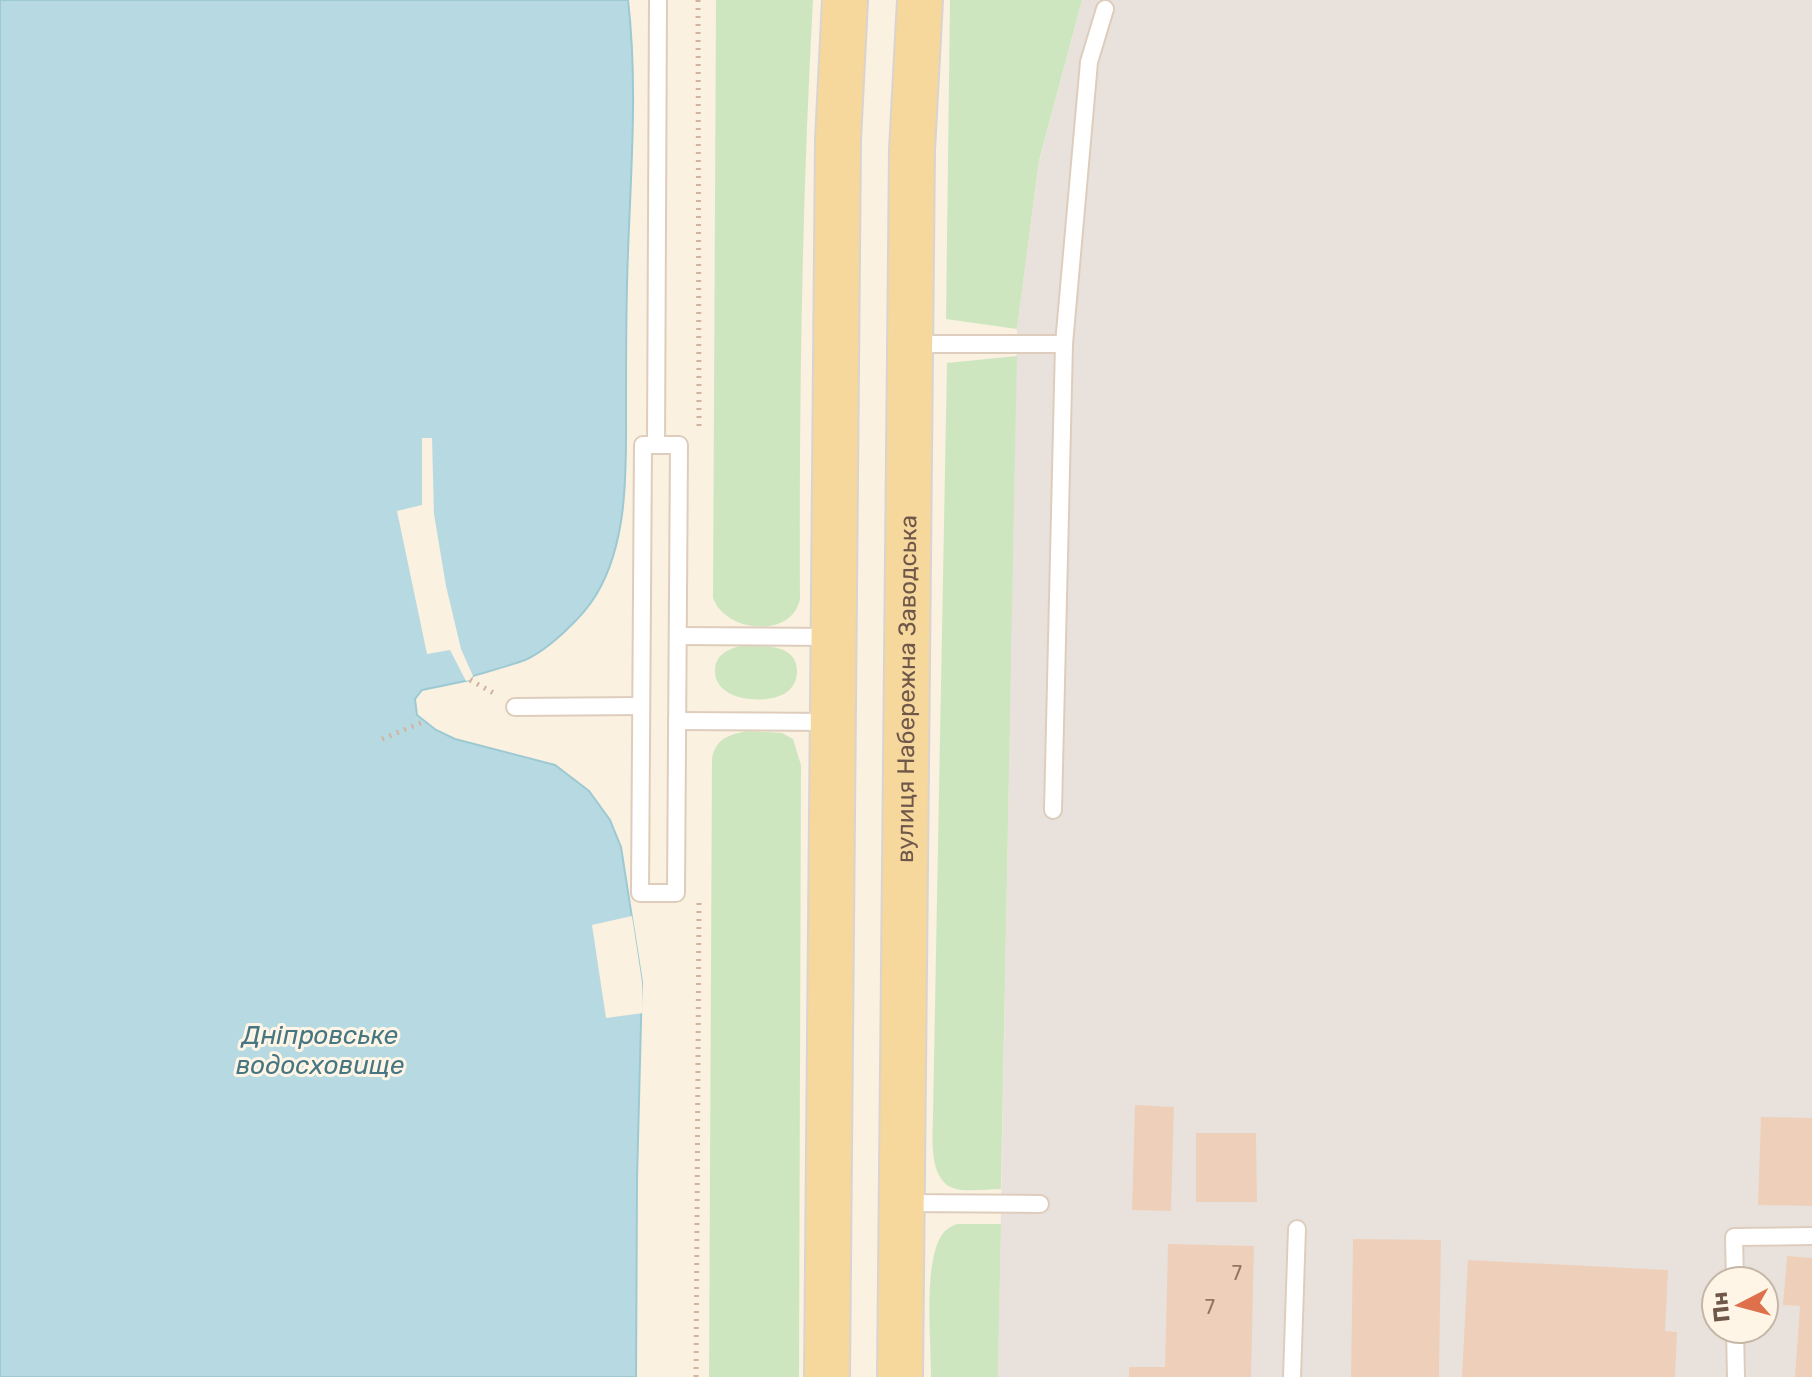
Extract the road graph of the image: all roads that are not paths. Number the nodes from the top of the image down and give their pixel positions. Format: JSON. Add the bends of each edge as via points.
{"nodes":[{"id":1,"x":658,"y":0,"type":"edge"},
{"id":2,"x":845,"y":0,"type":"edge"},
{"id":3,"x":920,"y":0,"type":"edge"},
{"id":4,"x":1105,"y":9,"type":"dead end"},
{"id":5,"x":910,"y":344,"type":"junction"},
{"id":6,"x":1064,"y":344,"type":"junction"},
{"id":7,"x":656,"y":445,"type":"junction"},
{"id":8,"x":678,"y":636,"type":"junction"},
{"id":9,"x":832,"y":637,"type":"junction"},
{"id":10,"x":641,"y":706,"type":"junction"},
{"id":11,"x":515,"y":707,"type":"road end"},
{"id":12,"x":677,"y":721,"type":"junction"},
{"id":13,"x":832,"y":722,"type":"junction"},
{"id":14,"x":1053,"y":810,"type":"dead end"},
{"id":15,"x":902,"y":1203,"type":"junction"},
{"id":16,"x":1040,"y":1204,"type":"dead end"},
{"id":17,"x":1297,"y":1229,"type":"dead end"},
{"id":18,"x":1812,"y":1236,"type":"edge"},
{"id":19,"x":1735,"y":1265,"type":"edge"},
{"id":20,"x":1735,"y":1345,"type":"edge"},
{"id":21,"x":827,"y":1377,"type":"edge"},
{"id":22,"x":900,"y":1377,"type":"edge"},
{"id":23,"x":1292,"y":1377,"type":"edge"},
{"id":24,"x":1736,"y":1377,"type":"edge"}],
"edges":[{"from":1,"to":7,"type":"lane"},
{"from":2,"to":9,"type":"main road","via":[[838,140]]},
{"from":3,"to":5,"type":"main road","name":"вулиця Набережна Заводська"},
{"from":4,"to":6,"type":"lane","via":[[1089,62]]},
{"from":5,"to":6,"type":"lane"},
{"from":5,"to":15,"type":"main road","name":"вулиця Набережна Заводська"},
{"from":6,"to":14,"type":"lane"},
{"from":7,"to":8,"type":"lane","via":[[679,445]]},
{"from":7,"to":10,"type":"lane","via":[[643,445]]},
{"from":8,"to":9,"type":"lane"},
{"from":8,"to":12,"type":"lane"},
{"from":9,"to":13,"type":"main road"},
{"from":10,"to":11,"type":"lane"},
{"from":10,"to":12,"type":"lane","via":[[640,893],[676,893]]},
{"from":12,"to":13,"type":"lane"},
{"from":13,"to":21,"type":"main road"},
{"from":15,"to":16,"type":"lane"},
{"from":15,"to":22,"type":"main road","name":"вулиця Набережна Заводська"},
{"from":17,"to":23,"type":"lane"},
{"from":18,"to":19,"type":"lane","via":[[1734,1237]]},
{"from":20,"to":24,"type":"lane"}]}
